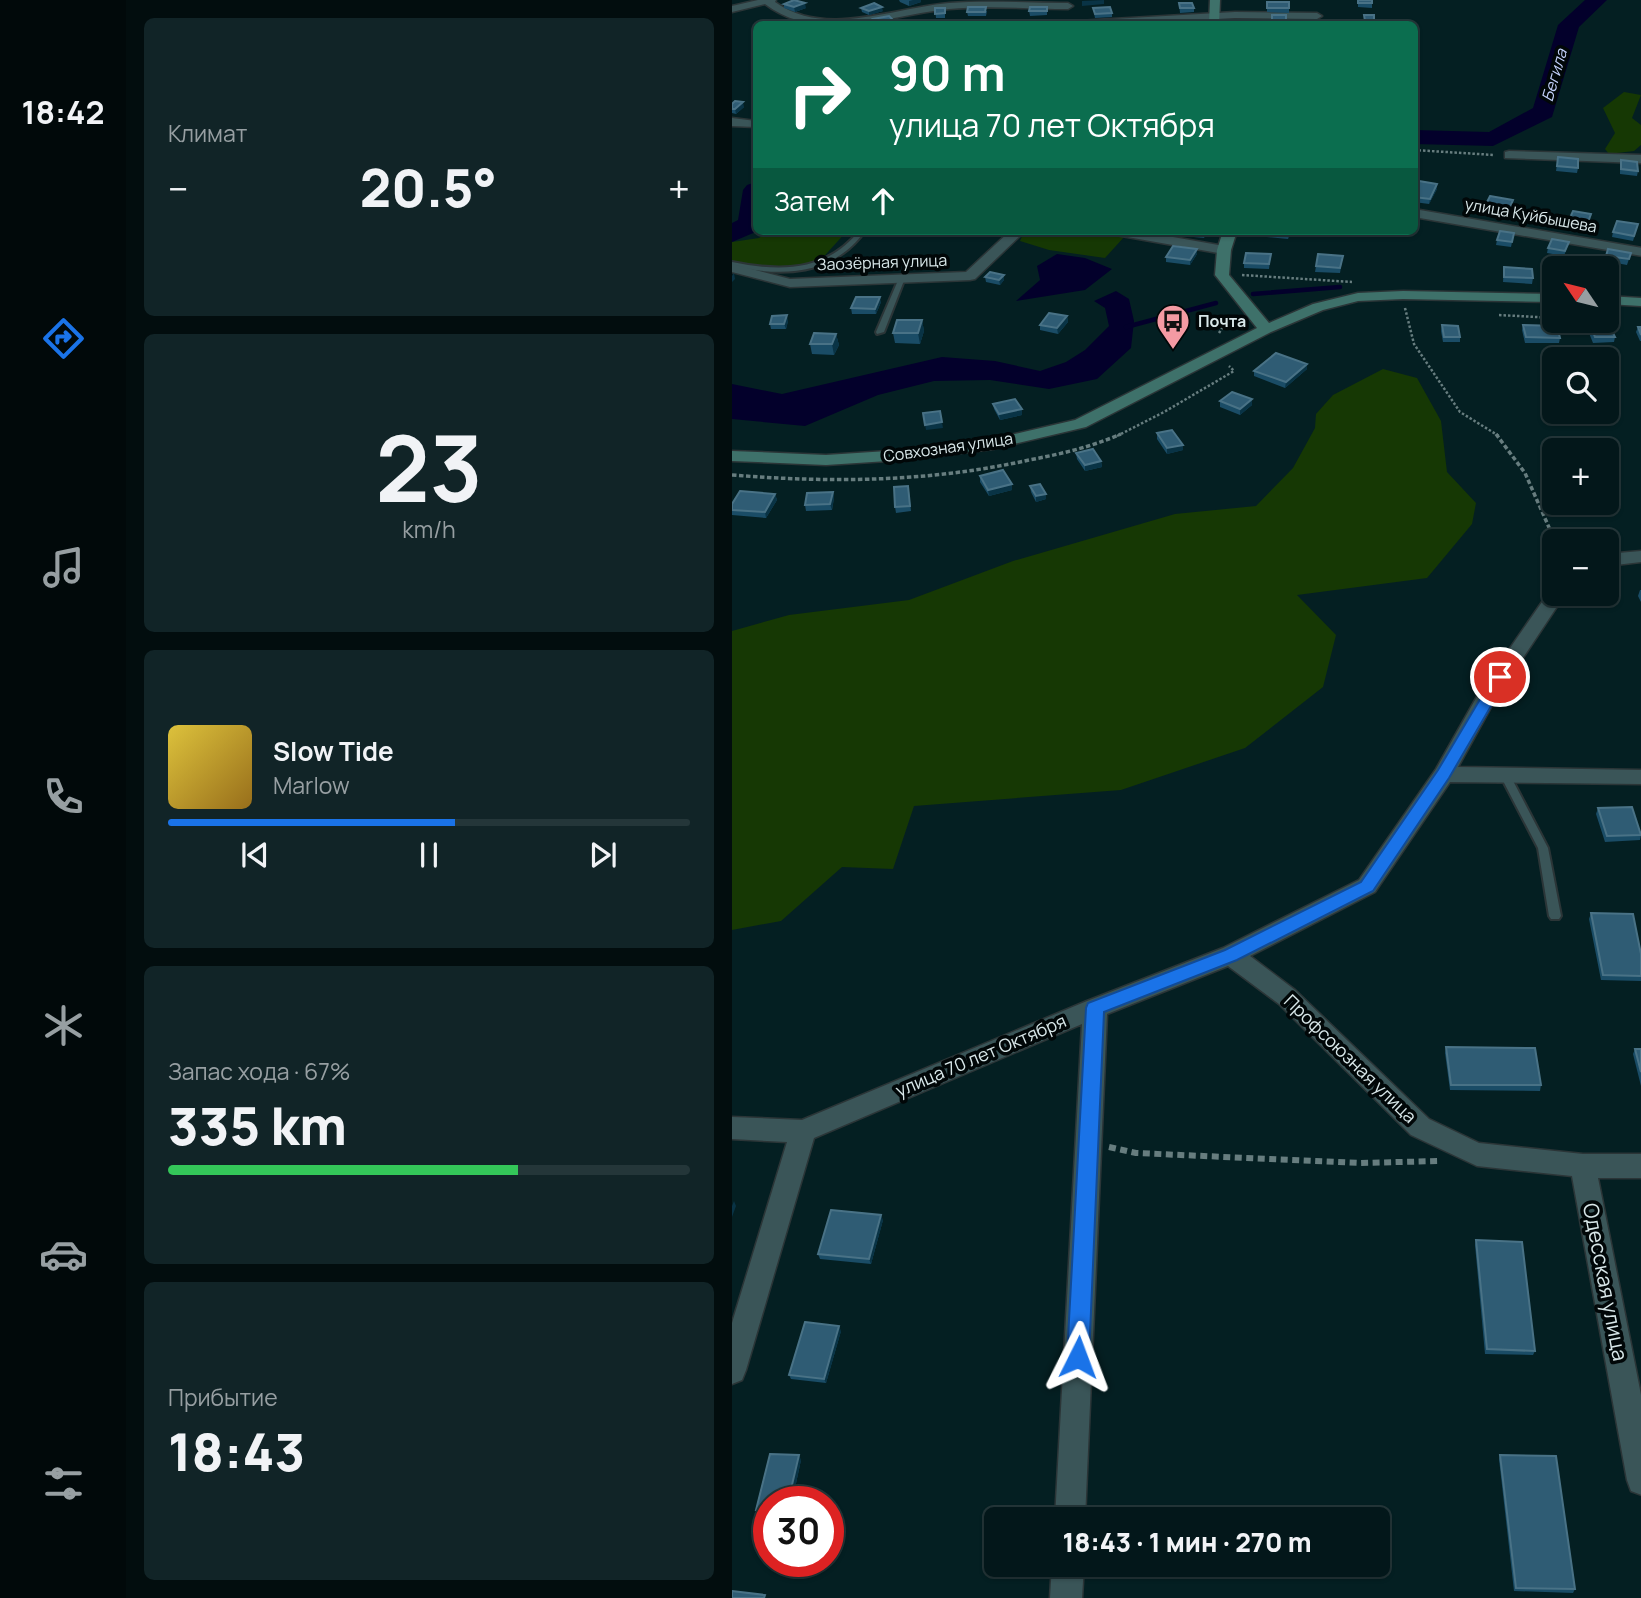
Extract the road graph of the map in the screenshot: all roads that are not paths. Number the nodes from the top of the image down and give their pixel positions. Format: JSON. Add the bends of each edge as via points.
{"nodes":[{"id":1,"x":1215,"y":0,"type":"edge"},
{"id":2,"x":1318,"y":0,"type":"edge"},
{"id":3,"x":769,"y":1,"type":"edge"},
{"id":4,"x":1066,"y":3,"type":"edge"},
{"id":5,"x":732,"y":9,"type":"edge"},
{"id":6,"x":1317,"y":20,"type":"edge"},
{"id":7,"x":812,"y":21,"type":"edge"},
{"id":8,"x":859,"y":21,"type":"edge"},
{"id":9,"x":1078,"y":21,"type":"edge"},
{"id":10,"x":1214,"y":21,"type":"edge"},
{"id":11,"x":732,"y":122,"type":"edge"},
{"id":12,"x":753,"y":124,"type":"edge"},
{"id":13,"x":1509,"y":155,"type":"road end"},
{"id":14,"x":1641,"y":159,"type":"edge"},
{"id":15,"x":1418,"y":214,"type":"edge"},
{"id":16,"x":860,"y":235,"type":"edge"},
{"id":17,"x":1014,"y":235,"type":"edge"},
{"id":18,"x":1139,"y":235,"type":"edge"},
{"id":19,"x":1229,"y":235,"type":"edge"},
{"id":20,"x":1224,"y":250,"type":"junction"},
{"id":21,"x":1641,"y":252,"type":"edge"},
{"id":22,"x":732,"y":266,"type":"edge"},
{"id":23,"x":902,"y":278,"type":"junction"},
{"id":24,"x":1542,"y":298,"type":"edge"},
{"id":25,"x":1619,"y":301,"type":"edge"},
{"id":26,"x":1641,"y":302,"type":"edge"},
{"id":27,"x":1266,"y":329,"type":"junction"},
{"id":28,"x":880,"y":332,"type":"dead end"},
{"id":29,"x":732,"y":456,"type":"edge"},
{"id":30,"x":1641,"y":556,"type":"edge"},
{"id":31,"x":1619,"y":559,"type":"edge"},
{"id":32,"x":1548,"y":606,"type":"edge"},
{"id":33,"x":1444,"y":774,"type":"junction"},
{"id":34,"x":1505,"y":775,"type":"junction"},
{"id":35,"x":1641,"y":777,"type":"edge"},
{"id":36,"x":1555,"y":916,"type":"dead end"},
{"id":37,"x":1231,"y":955,"type":"junction"},
{"id":38,"x":1095,"y":1008,"type":"junction"},
{"id":39,"x":732,"y":1128,"type":"edge"},
{"id":40,"x":803,"y":1131,"type":"junction"},
{"id":41,"x":1583,"y":1166,"type":"junction"},
{"id":42,"x":1641,"y":1166,"type":"edge"},
{"id":43,"x":732,"y":1370,"type":"edge"},
{"id":44,"x":1641,"y":1480,"type":"edge"},
{"id":45,"x":1071,"y":1507,"type":"edge"},
{"id":46,"x":1067,"y":1577,"type":"edge"},
{"id":47,"x":1066,"y":1598,"type":"edge"}],
"edges":[{"from":1,"to":10,"type":"street"},
{"from":2,"to":6,"type":"street"},
{"from":3,"to":5,"type":"street"},
{"from":3,"to":7,"type":"street","via":[[789,17]]},
{"from":4,"to":8,"type":"street","via":[[950,6]]},
{"from":4,"to":9,"type":"street","via":[[1078,14]]},
{"from":6,"to":10,"type":"street"},
{"from":11,"to":12,"type":"street"},
{"from":13,"to":14,"type":"street"},
{"from":15,"to":21,"type":"street","name":"улица Куйбышева"},
{"from":16,"to":22,"type":"lane","via":[[830,259],[789,271]]},
{"from":17,"to":23,"type":"street","name":"Заозёрная улица","via":[[970,276]]},
{"from":18,"to":20,"type":"street"},
{"from":19,"to":20,"type":"street"},
{"from":20,"to":27,"type":"street","via":[[1222,275]]},
{"from":22,"to":23,"type":"street","name":"Заозёрная улица","via":[[790,283]]},
{"from":23,"to":28,"type":"lane"},
{"from":24,"to":27,"type":"street","name":"Совхозная улица","via":[[1358,298],[1318,307]]},
{"from":25,"to":26,"type":"street"},
{"from":27,"to":29,"type":"street","name":"Совхозная улица","via":[[1080,424],[993,444],[903,455],[826,460]]},
{"from":30,"to":31,"type":"street"},
{"from":32,"to":33,"type":"street","name":"улица 70 лет Октября","via":[[1486,698]]},
{"from":33,"to":34,"type":"street"},
{"from":33,"to":37,"type":"street","name":"улица 70 лет Октября","via":[[1367,886]]},
{"from":34,"to":35,"type":"street"},
{"from":34,"to":36,"type":"lane","via":[[1543,848]]},
{"from":37,"to":38,"type":"street","name":"улица 70 лет Октября"},
{"from":37,"to":41,"type":"street","name":"Профсоюзная улица","via":[[1287,997],[1420,1127],[1478,1154]]},
{"from":38,"to":40,"type":"street","name":"улица 70 лет Октября"},
{"from":38,"to":45,"type":"street"},
{"from":39,"to":40,"type":"street","name":"улица 70 лет Октября"},
{"from":40,"to":43,"type":"street"},
{"from":41,"to":42,"type":"street","name":"Профсоюзная улица"},
{"from":41,"to":44,"type":"street","name":"Одесская улица"},
{"from":46,"to":47,"type":"street"}]}
